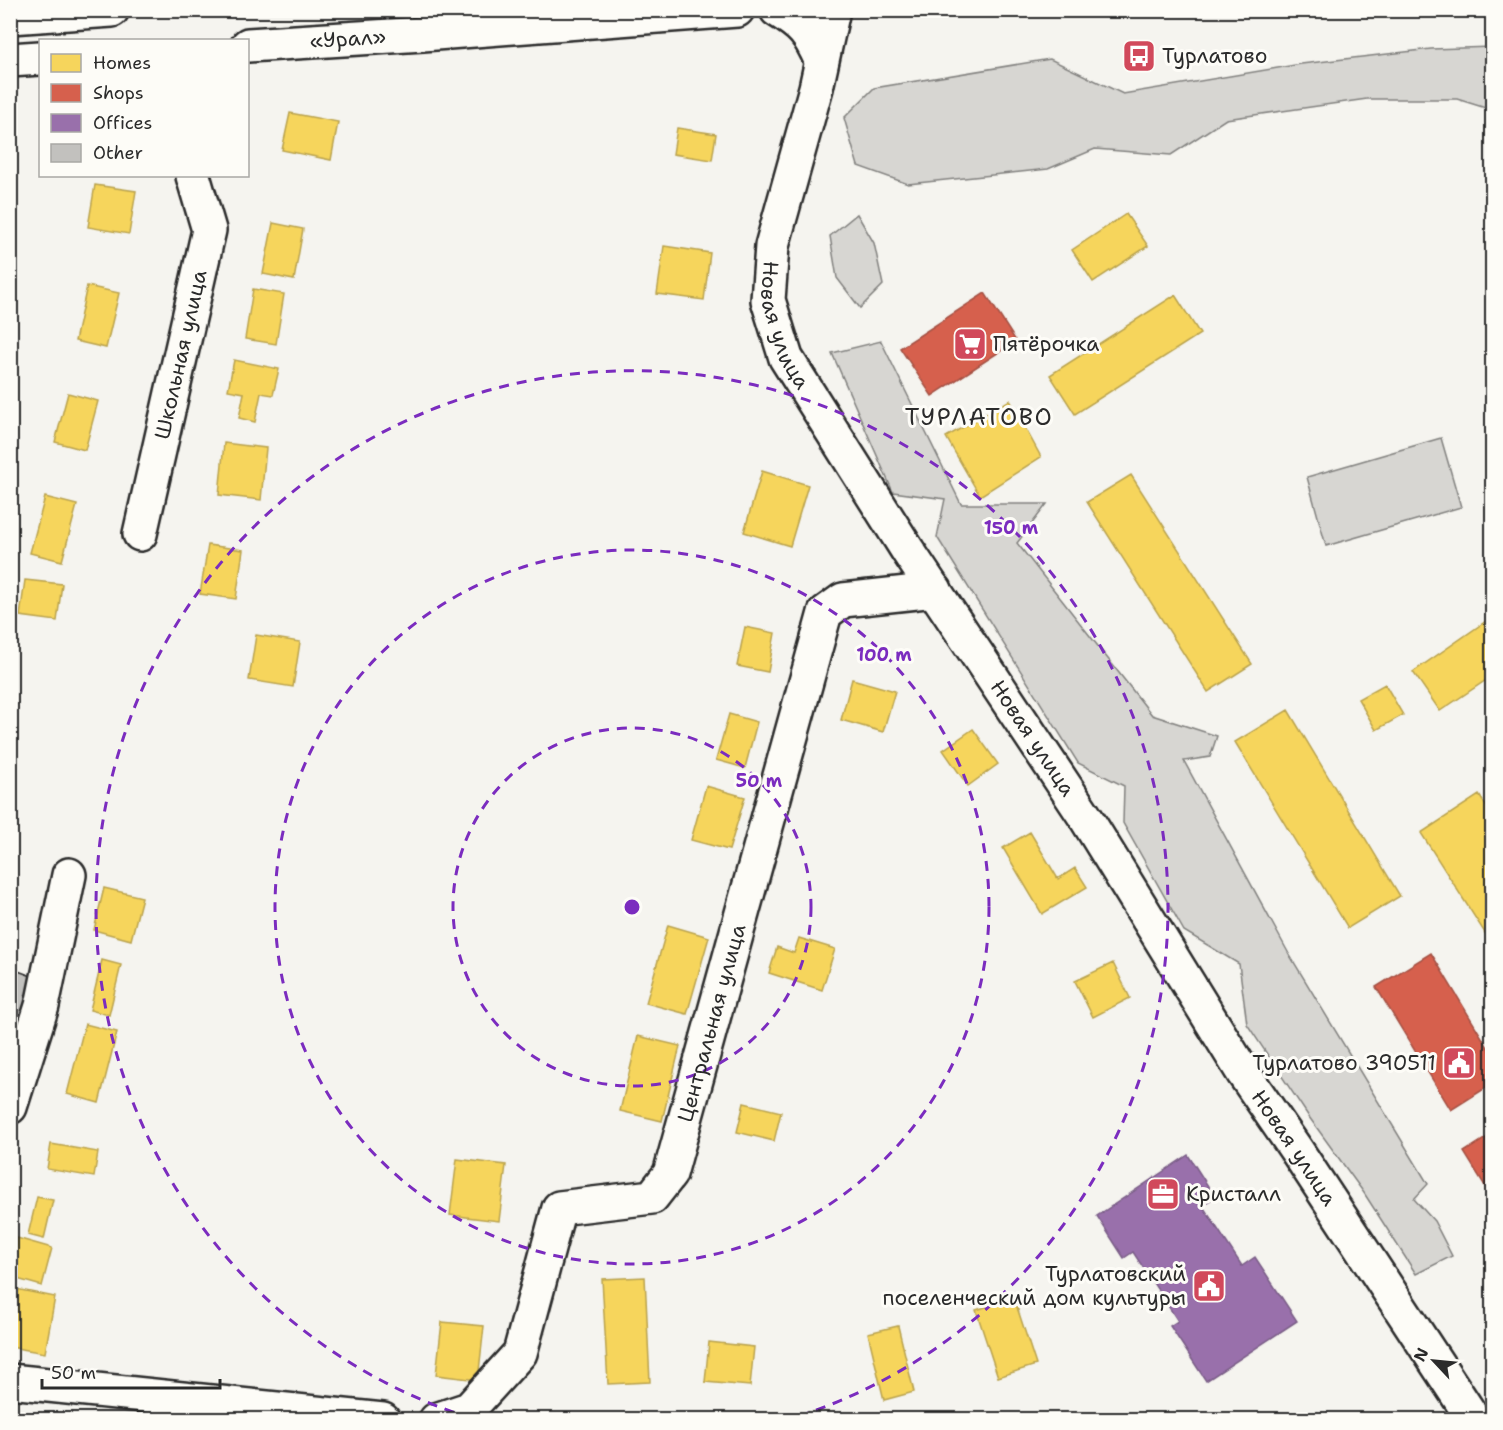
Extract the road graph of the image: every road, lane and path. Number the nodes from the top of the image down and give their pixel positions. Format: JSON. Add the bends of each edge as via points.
{"nodes":[{"id":1,"x":112,"y":10,"type":"edge"},
{"id":2,"x":737,"y":10,"type":"edge"},
{"id":3,"x":777,"y":10,"type":"edge"},
{"id":4,"x":833,"y":10,"type":"edge"},
{"id":5,"x":10,"y":17,"type":"edge"},
{"id":6,"x":249,"y":45,"type":"edge"},
{"id":7,"x":39,"y":58,"type":"edge"},
{"id":8,"x":10,"y":60,"type":"edge"},
{"id":9,"x":821,"y":60,"type":"junction"},
{"id":10,"x":193,"y":177,"type":"edge"},
{"id":11,"x":140,"y":534,"type":"dead end"},
{"id":12,"x":935,"y":590,"type":"junction"},
{"id":13,"x":69,"y":875,"type":"dead end"},
{"id":14,"x":10,"y":1107,"type":"edge"},
{"id":15,"x":10,"y":1381,"type":"edge"},
{"id":16,"x":383,"y":1419,"type":"edge"},
{"id":17,"x":436,"y":1419,"type":"edge"},
{"id":18,"x":1474,"y":1419,"type":"edge"}],
"edges":[{"from":1,"to":5,"type":"main road"},
{"from":2,"to":6,"type":"main road","name":"«Урал»"},
{"from":3,"to":9,"type":"main road","via":[[811,37]]},
{"from":4,"to":9,"type":"main road","name":"Новая улица"},
{"from":7,"to":8,"type":"main road"},
{"from":9,"to":12,"type":"main road","name":"Новая улица","via":[[772,246],[768,300],[786,358]]},
{"from":10,"to":11,"type":"main road","name":"Школьная улица","via":[[209,230]]},
{"from":12,"to":17,"type":"main road","name":"Центральная улица","via":[[843,600],[825,613],[670,1174],[652,1197],[559,1208],[520,1353],[469,1409]]},
{"from":12,"to":18,"type":"main road","name":"Новая улица","via":[[1086,818],[1244,1074]]},
{"from":13,"to":14,"type":"main road","via":[[42,1006]]},
{"from":15,"to":16,"type":"main road"}]}
